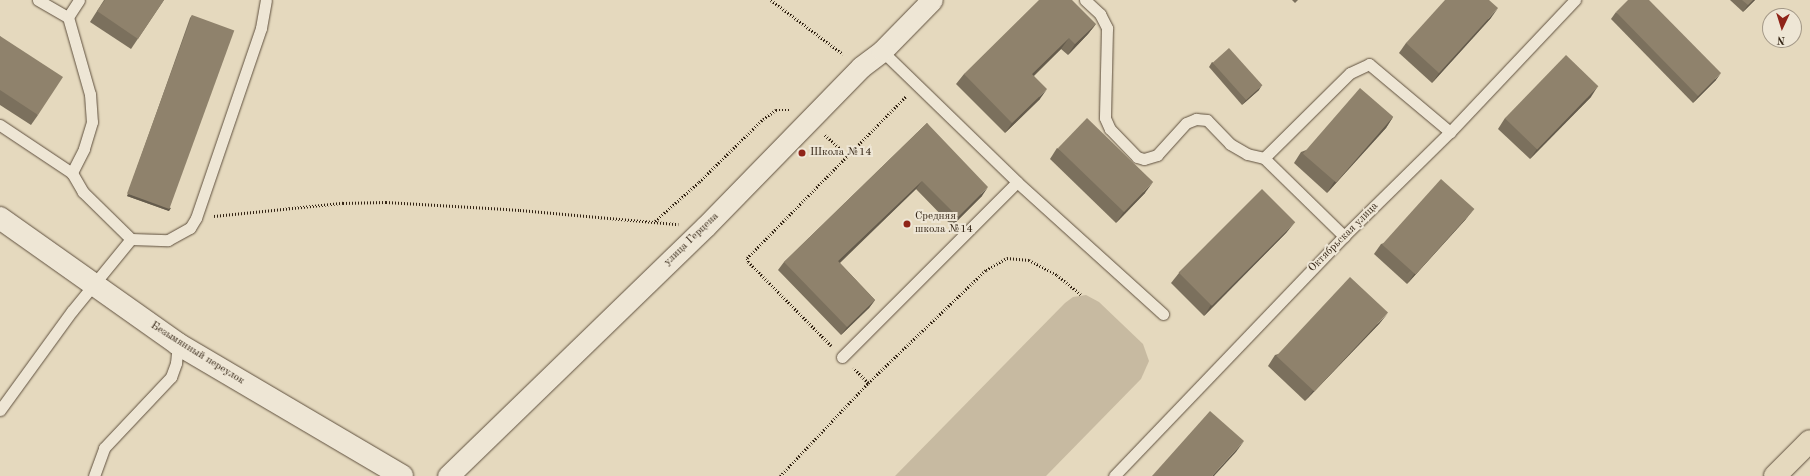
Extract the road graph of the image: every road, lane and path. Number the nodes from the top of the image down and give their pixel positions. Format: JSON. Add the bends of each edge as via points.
{"nodes":[{"id":1,"x":38,"y":0,"type":"edge"},
{"id":2,"x":79,"y":0,"type":"edge"},
{"id":3,"x":266,"y":0,"type":"edge"},
{"id":4,"x":771,"y":0,"type":"edge"},
{"id":5,"x":932,"y":0,"type":"edge"},
{"id":6,"x":1085,"y":0,"type":"edge"},
{"id":7,"x":1575,"y":0,"type":"edge"},
{"id":8,"x":68,"y":18,"type":"junction"},
{"id":9,"x":882,"y":51,"type":"junction"},
{"id":10,"x":861,"y":67,"type":"junction"},
{"id":11,"x":916,"y":86,"type":"junction"},
{"id":12,"x":810,"y":122,"type":"junction"},
{"id":13,"x":0,"y":125,"type":"edge"},
{"id":14,"x":1450,"y":132,"type":"junction"},
{"id":15,"x":848,"y":156,"type":"junction"},
{"id":16,"x":1264,"y":158,"type":"junction"},
{"id":17,"x":72,"y":173,"type":"junction"},
{"id":18,"x":1017,"y":182,"type":"junction"},
{"id":19,"x":0,"y":218,"type":"edge"},
{"id":20,"x":196,"y":218,"type":"junction"},
{"id":21,"x":655,"y":221,"type":"junction"},
{"id":22,"x":705,"y":227,"type":"junction"},
{"id":23,"x":1344,"y":236,"type":"junction"},
{"id":24,"x":130,"y":239,"type":"junction"},
{"id":25,"x":94,"y":286,"type":"junction"},
{"id":26,"x":1082,"y":295,"type":"dead end"},
{"id":27,"x":1163,"y":314,"type":"dead end"},
{"id":28,"x":178,"y":344,"type":"junction"},
{"id":29,"x":842,"y":357,"type":"junction"},
{"id":30,"x":868,"y":383,"type":"junction"},
{"id":31,"x":0,"y":410,"type":"edge"},
{"id":32,"x":1810,"y":441,"type":"edge"},
{"id":33,"x":94,"y":476,"type":"edge"},
{"id":34,"x":402,"y":476,"type":"edge"},
{"id":35,"x":448,"y":476,"type":"edge"},
{"id":36,"x":780,"y":476,"type":"edge"},
{"id":37,"x":1114,"y":476,"type":"edge"},
{"id":38,"x":1775,"y":476,"type":"edge"}],
"edges":[{"from":1,"to":8,"type":"lane"},
{"from":2,"to":8,"type":"lane"},
{"from":3,"to":20,"type":"lane","via":[[261,28]]},
{"from":4,"to":10,"type":"path"},
{"from":5,"to":9,"type":"street","name":"улица Герцена"},
{"from":6,"to":16,"type":"lane","via":[[1100,14],[1107,28],[1106,118],[1110,129],[1137,157],[1144,159],[1157,155],[1186,123],[1196,119],[1207,120],[1230,144],[1247,154]]},
{"from":7,"to":14,"type":"lane","name":"Октябрьская улица"},
{"from":8,"to":17,"type":"lane","via":[[90,94],[92,122],[84,150]]},
{"from":9,"to":10,"type":"street","name":"улица Герцена"},
{"from":9,"to":11,"type":"lane"},
{"from":10,"to":12,"type":"street","name":"улица Герцена"},
{"from":11,"to":15,"type":"path"},
{"from":11,"to":18,"type":"lane"},
{"from":12,"to":15,"type":"path"},
{"from":12,"to":21,"type":"path","via":[[785,108],[776,110],[763,119]]},
{"from":12,"to":22,"type":"street","name":"улица Герцена"},
{"from":13,"to":17,"type":"lane"},
{"from":14,"to":16,"type":"lane","via":[[1375,67],[1364,65],[1350,73]]},
{"from":14,"to":23,"type":"lane","name":"Октябрьская улица"},
{"from":15,"to":29,"type":"path","via":[[747,258],[748,262]]},
{"from":16,"to":23,"type":"lane"},
{"from":17,"to":24,"type":"lane","via":[[83,192]]},
{"from":18,"to":27,"type":"lane"},
{"from":18,"to":29,"type":"lane"},
{"from":19,"to":25,"type":"street","name":"Безымянный переулок"},
{"from":20,"to":21,"type":"path","via":[[386,202]]},
{"from":20,"to":24,"type":"lane","via":[[190,228],[168,240]]},
{"from":21,"to":22,"type":"path"},
{"from":22,"to":35,"type":"street","name":"улица Герцена"},
{"from":23,"to":37,"type":"lane","name":"Октябрьская улица"},
{"from":24,"to":25,"type":"lane"},
{"from":25,"to":28,"type":"street","name":"Безымянный переулок"},
{"from":25,"to":31,"type":"lane"},
{"from":26,"to":30,"type":"path","via":[[1057,274],[1029,260],[1007,258],[986,270]]},
{"from":28,"to":33,"type":"lane","via":[[172,377],[104,448]]},
{"from":28,"to":34,"type":"street","name":"Безымянный переулок"},
{"from":29,"to":30,"type":"path"},
{"from":30,"to":36,"type":"path"},
{"from":32,"to":38,"type":"main road"}]}
